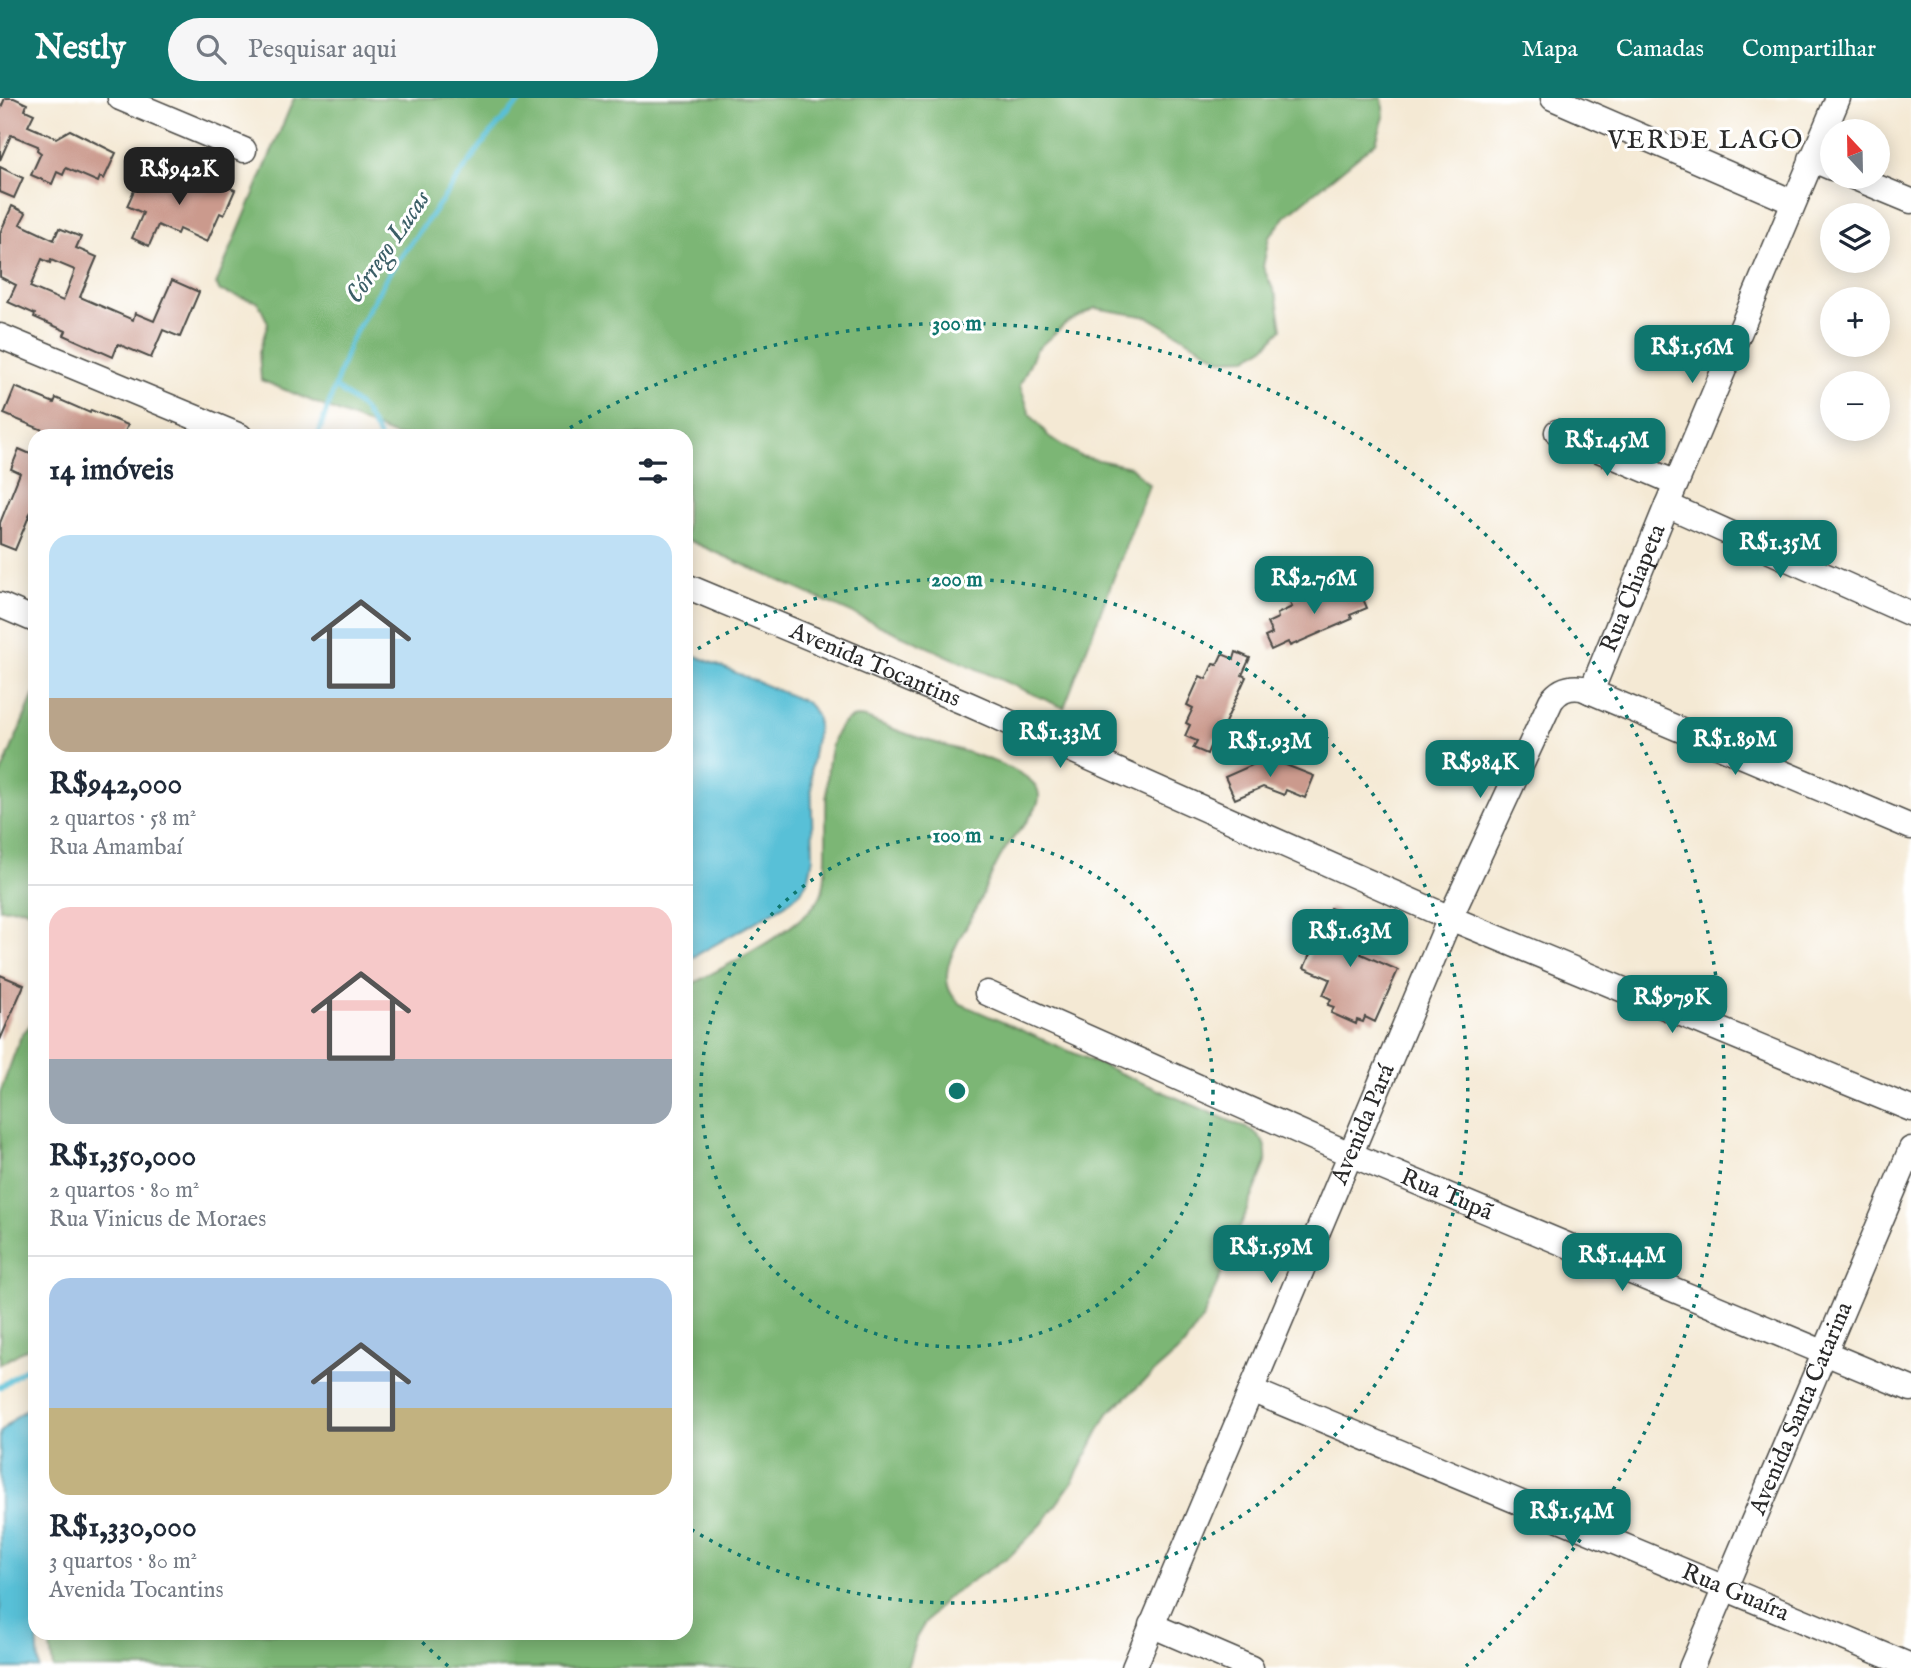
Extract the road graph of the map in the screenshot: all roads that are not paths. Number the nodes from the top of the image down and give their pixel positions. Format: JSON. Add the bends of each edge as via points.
{"nodes":[{"id":1,"x":120,"y":98,"type":"edge"},
{"id":2,"x":1553,"y":98,"type":"edge"},
{"id":3,"x":1838,"y":98,"type":"edge"},
{"id":4,"x":1833,"y":119,"type":"edge"},
{"id":5,"x":244,"y":150,"type":"dead end"},
{"id":6,"x":1820,"y":166,"type":"edge"},
{"id":7,"x":1882,"y":189,"type":"edge"},
{"id":8,"x":1911,"y":201,"type":"edge"},
{"id":9,"x":1793,"y":202,"type":"junction"},
{"id":10,"x":0,"y":336,"type":"edge"},
{"id":11,"x":223,"y":429,"type":"edge"},
{"id":12,"x":1557,"y":432,"type":"dead end"},
{"id":13,"x":1671,"y":494,"type":"junction"},
{"id":14,"x":693,"y":589,"type":"edge"},
{"id":15,"x":0,"y":604,"type":"edge"},
{"id":16,"x":1911,"y":614,"type":"edge"},
{"id":17,"x":28,"y":617,"type":"edge"},
{"id":18,"x":1591,"y":692,"type":"junction"},
{"id":19,"x":1911,"y":827,"type":"edge"},
{"id":20,"x":1450,"y":918,"type":"junction"},
{"id":21,"x":987,"y":993,"type":"dead end"},
{"id":22,"x":1911,"y":1109,"type":"edge"},
{"id":23,"x":1911,"y":1149,"type":"edge"},
{"id":24,"x":1352,"y":1154,"type":"junction"},
{"id":25,"x":1825,"y":1353,"type":"junction"},
{"id":26,"x":1911,"y":1389,"type":"edge"},
{"id":27,"x":1251,"y":1390,"type":"junction"},
{"id":28,"x":1725,"y":1588,"type":"junction"},
{"id":29,"x":1151,"y":1625,"type":"junction"},
{"id":30,"x":1911,"y":1666,"type":"edge"},
{"id":31,"x":1134,"y":1668,"type":"edge"},
{"id":32,"x":1251,"y":1668,"type":"edge"},
{"id":33,"x":1690,"y":1668,"type":"edge"}],
"edges":[{"from":1,"to":5,"type":"street"},
{"from":2,"to":9,"type":"street"},
{"from":3,"to":4,"type":"street","name":"Rua Chiapeta"},
{"from":6,"to":9,"type":"street","name":"Rua Chiapeta"},
{"from":7,"to":8,"type":"street"},
{"from":9,"to":13,"type":"street","name":"Rua Chiapeta"},
{"from":10,"to":11,"type":"street"},
{"from":12,"to":13,"type":"street"},
{"from":13,"to":16,"type":"street"},
{"from":13,"to":18,"type":"street","name":"Rua Chiapeta"},
{"from":14,"to":20,"type":"street","name":"Avenida Tocantins","via":[[968,704]]},
{"from":15,"to":17,"type":"street"},
{"from":18,"to":19,"type":"street"},
{"from":18,"to":20,"type":"street","name":"Avenida Pará","via":[[1568,688],[1551,701]]},
{"from":20,"to":22,"type":"street","name":"Avenida Tocantins"},
{"from":20,"to":24,"type":"street","name":"Avenida Pará"},
{"from":21,"to":24,"type":"street","name":"Rua Tupã"},
{"from":23,"to":25,"type":"street","name":"Avenida Santa Catarina"},
{"from":24,"to":25,"type":"street","name":"Rua Tupã"},
{"from":24,"to":27,"type":"street","name":"Avenida Pará"},
{"from":25,"to":26,"type":"street","name":"Rua Tupã"},
{"from":25,"to":28,"type":"street","name":"Avenida Santa Catarina"},
{"from":27,"to":28,"type":"street","name":"Rua Guaíra"},
{"from":27,"to":29,"type":"street","name":"Avenida Pará"},
{"from":28,"to":30,"type":"street","name":"Rua Guaíra"},
{"from":28,"to":33,"type":"street","name":"Avenida Santa Catarina"},
{"from":29,"to":31,"type":"street","name":"Avenida Pará"},
{"from":29,"to":32,"type":"street"}]}
